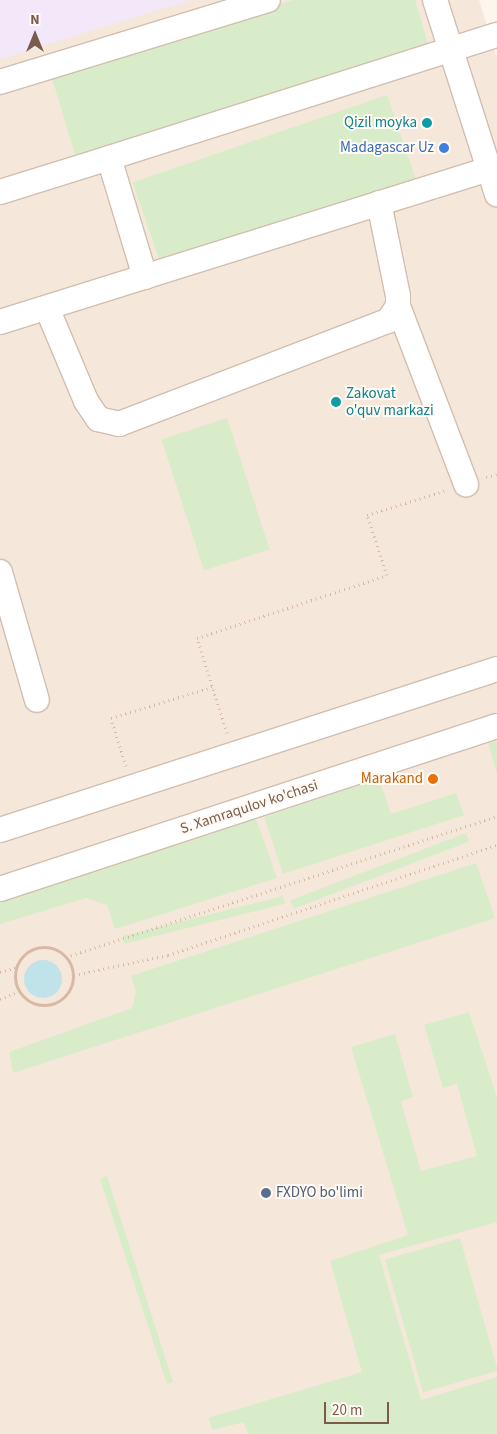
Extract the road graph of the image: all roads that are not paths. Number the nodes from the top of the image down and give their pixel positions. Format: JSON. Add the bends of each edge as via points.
{"nodes":[{"id":1,"x":268,"y":0,"type":"edge"},
{"id":2,"x":435,"y":0,"type":"edge"},
{"id":3,"x":497,"y":36,"type":"edge"},
{"id":4,"x":451,"y":51,"type":"junction"},
{"id":5,"x":0,"y":82,"type":"edge"},
{"id":6,"x":109,"y":158,"type":"junction"},
{"id":7,"x":489,"y":169,"type":"junction"},
{"id":8,"x":0,"y":192,"type":"edge"},
{"id":9,"x":497,"y":194,"type":"edge"},
{"id":10,"x":379,"y":204,"type":"junction"},
{"id":11,"x":145,"y":277,"type":"junction"},
{"id":12,"x":398,"y":306,"type":"junction"},
{"id":13,"x":47,"y":308,"type":"junction"},
{"id":14,"x":2,"y":314,"type":"edge"},
{"id":15,"x":466,"y":484,"type":"road end"},
{"id":16,"x":0,"y":572,"type":"edge"},
{"id":17,"x":497,"y":669,"type":"edge"},
{"id":18,"x":37,"y":700,"type":"dead end"},
{"id":19,"x":497,"y":726,"type":"edge"},
{"id":20,"x":0,"y":830,"type":"edge"},
{"id":21,"x":0,"y":889,"type":"edge"}],
"edges":[{"from":1,"to":5,"type":"street"},
{"from":2,"to":4,"type":"street"},
{"from":3,"to":4,"type":"street"},
{"from":4,"to":6,"type":"street"},
{"from":4,"to":7,"type":"street"},
{"from":6,"to":8,"type":"street"},
{"from":6,"to":11,"type":"street"},
{"from":7,"to":9,"type":"street"},
{"from":7,"to":10,"type":"street"},
{"from":10,"to":11,"type":"street"},
{"from":10,"to":12,"type":"street"},
{"from":11,"to":13,"type":"street"},
{"from":12,"to":13,"type":"street","via":[[388,321],[119,424],[98,419],[86,402]]},
{"from":12,"to":15,"type":"street"},
{"from":13,"to":14,"type":"street"},
{"from":16,"to":18,"type":"street"},
{"from":17,"to":20,"type":"street"},
{"from":19,"to":21,"type":"street","name":"S. Xamraqulov ko'chasi"}]}
